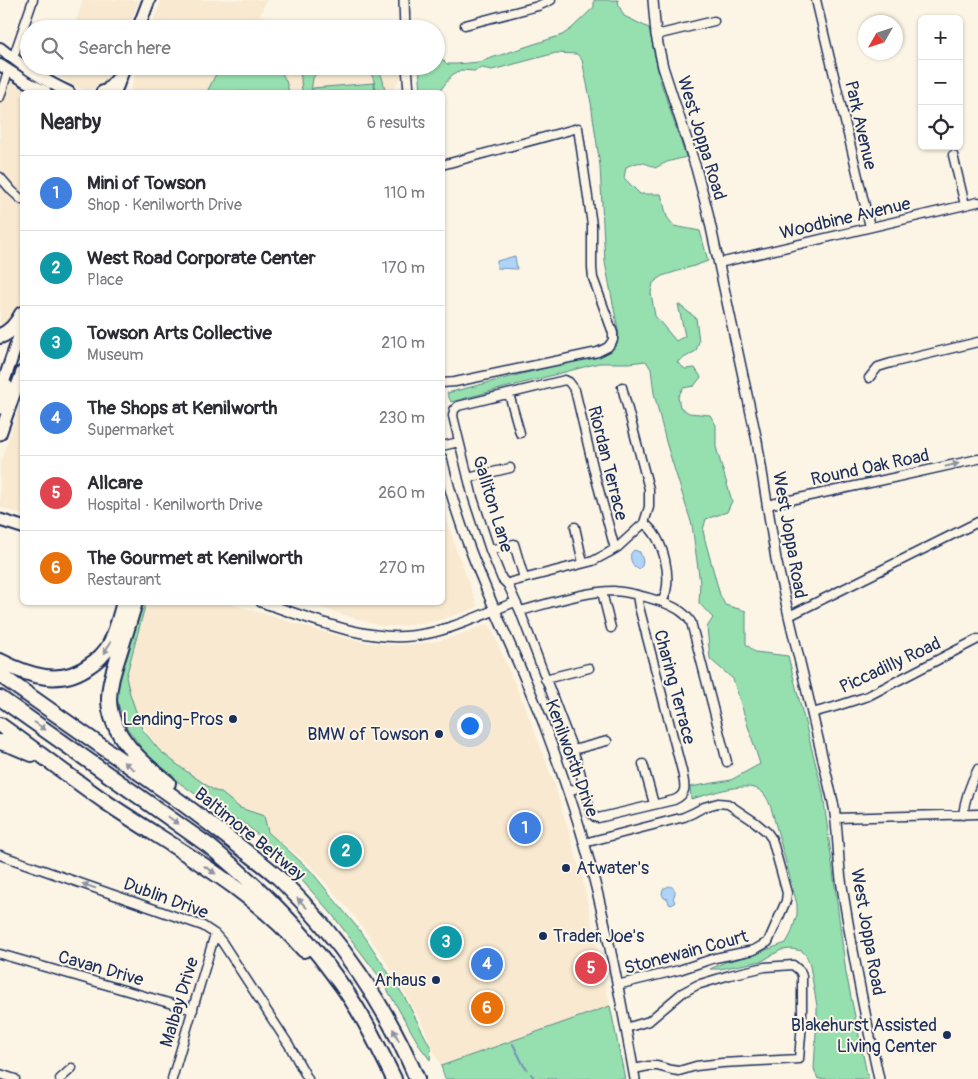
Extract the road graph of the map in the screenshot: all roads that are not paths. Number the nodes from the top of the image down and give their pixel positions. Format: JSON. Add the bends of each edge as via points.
{"nodes":[{"id":1,"x":33,"y":0,"type":"edge"},
{"id":2,"x":149,"y":0,"type":"edge"},
{"id":3,"x":404,"y":0,"type":"edge"},
{"id":4,"x":551,"y":0,"type":"edge"},
{"id":5,"x":652,"y":0,"type":"edge"},
{"id":6,"x":816,"y":0,"type":"edge"},
{"id":7,"x":26,"y":20,"type":"edge"},
{"id":8,"x":141,"y":20,"type":"edge"},
{"id":9,"x":405,"y":20,"type":"edge"},
{"id":10,"x":714,"y":21,"type":"dead end"},
{"id":11,"x":465,"y":25,"type":"dead end"},
{"id":12,"x":656,"y":35,"type":"junction"},
{"id":13,"x":20,"y":38,"type":"edge"},
{"id":14,"x":0,"y":48,"type":"edge"},
{"id":15,"x":13,"y":58,"type":"junction"},
{"id":16,"x":20,"y":63,"type":"edge"},
{"id":17,"x":4,"y":68,"type":"edge"},
{"id":18,"x":38,"y":75,"type":"edge"},
{"id":19,"x":120,"y":75,"type":"edge"},
{"id":20,"x":121,"y":75,"type":"edge"},
{"id":21,"x":408,"y":75,"type":"edge"},
{"id":22,"x":40,"y":90,"type":"edge"},
{"id":23,"x":65,"y":90,"type":"edge"},
{"id":24,"x":108,"y":90,"type":"edge"},
{"id":25,"x":116,"y":90,"type":"edge"},
{"id":26,"x":409,"y":90,"type":"edge"},
{"id":27,"x":0,"y":96,"type":"edge"},
{"id":28,"x":953,"y":155,"type":"dead end"},
{"id":29,"x":445,"y":164,"type":"edge"},
{"id":30,"x":0,"y":177,"type":"edge"},
{"id":31,"x":20,"y":198,"type":"edge"},
{"id":32,"x":978,"y":202,"type":"edge"},
{"id":33,"x":965,"y":205,"type":"junction"},
{"id":34,"x":870,"y":227,"type":"junction"},
{"id":35,"x":718,"y":263,"type":"junction"},
{"id":36,"x":20,"y":318,"type":"edge"},
{"id":37,"x":20,"y":334,"type":"edge"},
{"id":38,"x":0,"y":336,"type":"edge"},
{"id":39,"x":978,"y":342,"type":"edge"},
{"id":40,"x":10,"y":365,"type":"junction"},
{"id":41,"x":20,"y":377,"type":"edge"},
{"id":42,"x":869,"y":378,"type":"dead end"},
{"id":43,"x":445,"y":384,"type":"edge"},
{"id":44,"x":622,"y":387,"type":"dead end"},
{"id":45,"x":0,"y":392,"type":"edge"},
{"id":46,"x":509,"y":394,"type":"junction"},
{"id":47,"x":0,"y":408,"type":"edge"},
{"id":48,"x":1,"y":428,"type":"edge"},
{"id":49,"x":520,"y":434,"type":"dead end"},
{"id":50,"x":459,"y":442,"type":"junction"},
{"id":51,"x":445,"y":445,"type":"edge"},
{"id":52,"x":978,"y":459,"type":"edge"},
{"id":53,"x":510,"y":468,"type":"dead end"},
{"id":54,"x":445,"y":469,"type":"edge"},
{"id":55,"x":468,"y":478,"type":"junction"},
{"id":56,"x":767,"y":505,"type":"junction"},
{"id":57,"x":0,"y":520,"type":"edge"},
{"id":58,"x":978,"y":522,"type":"edge"},
{"id":59,"x":644,"y":523,"type":"junction"},
{"id":60,"x":20,"y":526,"type":"edge"},
{"id":61,"x":575,"y":526,"type":"dead end"},
{"id":62,"x":615,"y":549,"type":"junction"},
{"id":63,"x":490,"y":550,"type":"junction"},
{"id":64,"x":584,"y":563,"type":"junction"},
{"id":65,"x":524,"y":578,"type":"junction"},
{"id":66,"x":508,"y":585,"type":"junction"},
{"id":67,"x":602,"y":592,"type":"junction"},
{"id":68,"x":637,"y":595,"type":"junction"},
{"id":69,"x":515,"y":602,"type":"junction"},
{"id":70,"x":662,"y":602,"type":"junction"},
{"id":71,"x":123,"y":605,"type":"edge"},
{"id":72,"x":134,"y":605,"type":"edge"},
{"id":73,"x":270,"y":605,"type":"edge"},
{"id":74,"x":495,"y":610,"type":"junction"},
{"id":75,"x":520,"y":611,"type":"junction"},
{"id":76,"x":789,"y":616,"type":"junction"},
{"id":77,"x":611,"y":628,"type":"dead end"},
{"id":78,"x":978,"y":639,"type":"edge"},
{"id":79,"x":0,"y":661,"type":"edge"},
{"id":80,"x":589,"y":668,"type":"dead end"},
{"id":81,"x":0,"y":675,"type":"edge"},
{"id":82,"x":545,"y":679,"type":"junction"},
{"id":83,"x":0,"y":698,"type":"edge"},
{"id":84,"x":812,"y":713,"type":"junction"},
{"id":85,"x":0,"y":724,"type":"edge"},
{"id":86,"x":607,"y":741,"type":"dead end"},
{"id":87,"x":0,"y":742,"type":"edge"},
{"id":88,"x":573,"y":750,"type":"junction"},
{"id":89,"x":727,"y":762,"type":"dead end"},
{"id":90,"x":643,"y":764,"type":"dead end"},
{"id":91,"x":54,"y":765,"type":"junction"},
{"id":92,"x":978,"y":769,"type":"edge"},
{"id":93,"x":584,"y":786,"type":"junction"},
{"id":94,"x":568,"y":791,"type":"junction"},
{"id":95,"x":654,"y":804,"type":"junction"},
{"id":96,"x":963,"y":814,"type":"junction"},
{"id":97,"x":978,"y":814,"type":"edge"},
{"id":98,"x":836,"y":818,"type":"junction"},
{"id":99,"x":584,"y":843,"type":"junction"},
{"id":100,"x":0,"y":855,"type":"edge"},
{"id":101,"x":280,"y":879,"type":"junction"},
{"id":102,"x":215,"y":934,"type":"junction"},
{"id":103,"x":0,"y":954,"type":"edge"},
{"id":104,"x":617,"y":985,"type":"junction"},
{"id":105,"x":193,"y":1010,"type":"junction"},
{"id":106,"x":626,"y":1028,"type":"junction"},
{"id":107,"x":376,"y":1042,"type":"junction"},
{"id":108,"x":72,"y":1068,"type":"dead end"},
{"id":109,"x":634,"y":1069,"type":"junction"},
{"id":110,"x":0,"y":1074,"type":"edge"},
{"id":111,"x":15,"y":1079,"type":"edge"},
{"id":112,"x":60,"y":1079,"type":"edge"},
{"id":113,"x":172,"y":1079,"type":"edge"},
{"id":114,"x":308,"y":1079,"type":"edge"},
{"id":115,"x":394,"y":1079,"type":"edge"},
{"id":116,"x":417,"y":1079,"type":"edge"},
{"id":117,"x":636,"y":1079,"type":"edge"},
{"id":118,"x":879,"y":1079,"type":"edge"}],
"edges":[{"from":1,"to":7,"type":"street"},
{"from":2,"to":8,"type":"main road"},
{"from":3,"to":9,"type":"street"},
{"from":4,"to":11,"type":"street"},
{"from":5,"to":12,"type":"street","name":"West Joppa Road"},
{"from":6,"to":34,"type":"street","name":"Park Avenue"},
{"from":10,"to":12,"type":"street"},
{"from":12,"to":35,"type":"street","name":"West Joppa Road","via":[[696,168]]},
{"from":13,"to":15,"type":"street"},
{"from":14,"to":15,"type":"main road"},
{"from":15,"to":16,"type":"main road"},
{"from":15,"to":17,"type":"main road"},
{"from":17,"to":22,"type":"main road"},
{"from":17,"to":27,"type":"street"},
{"from":18,"to":23,"type":"main road"},
{"from":19,"to":24,"type":"main road"},
{"from":20,"to":25,"type":"main road"},
{"from":21,"to":26,"type":"street"},
{"from":28,"to":33,"type":"street"},
{"from":29,"to":43,"type":"street","via":[[578,128],[592,225],[593,278],[613,340],[598,352]]},
{"from":30,"to":31,"type":"street"},
{"from":32,"to":33,"type":"street","name":"Woodbine Avenue"},
{"from":33,"to":34,"type":"street","name":"Woodbine Avenue"},
{"from":34,"to":35,"type":"street","name":"Woodbine Avenue"},
{"from":35,"to":56,"type":"street","name":"West Joppa Road","via":[[757,442]]},
{"from":36,"to":38,"type":"highway","via":[[11,330]]},
{"from":37,"to":40,"type":"main road"},
{"from":39,"to":42,"type":"street","via":[[878,367]]},
{"from":40,"to":45,"type":"main road"},
{"from":40,"to":47,"type":"main road","via":[[9,382]]},
{"from":41,"to":48,"type":"main road"},
{"from":44,"to":59,"type":"street","via":[[649,488],[649,507]]},
{"from":46,"to":49,"type":"street"},
{"from":46,"to":50,"type":"street","name":"Galliton Lane","via":[[458,406],[453,416]]},
{"from":46,"to":62,"type":"street","name":"Riordan Terrace","via":[[565,380],[575,390]]},
{"from":50,"to":51,"type":"street"},
{"from":50,"to":55,"type":"street","name":"Galliton Lane"},
{"from":56,"to":52,"type":"street","name":"Round Oak Road","one_way":true},
{"from":53,"to":55,"type":"street"},
{"from":54,"to":74,"type":"street","name":"Kenilworth Drive","via":[[466,537]]},
{"from":55,"to":63,"type":"street","name":"Galliton Lane"},
{"from":56,"to":76,"type":"street","name":"West Joppa Road"},
{"from":57,"to":60,"type":"main road"},
{"from":58,"to":76,"type":"street"},
{"from":59,"to":62,"type":"street"},
{"from":59,"to":70,"type":"street","via":[[660,544],[666,568],[668,584]]},
{"from":61,"to":64,"type":"street"},
{"from":62,"to":64,"type":"street"},
{"from":63,"to":65,"type":"street","via":[[514,544]]},
{"from":63,"to":66,"type":"street","name":"Galliton Lane","via":[[502,580]]},
{"from":64,"to":65,"type":"street"},
{"from":65,"to":66,"type":"street"},
{"from":66,"to":69,"type":"street","name":"Galliton Lane"},
{"from":67,"to":68,"type":"street"},
{"from":67,"to":75,"type":"street"},
{"from":67,"to":77,"type":"street"},
{"from":68,"to":70,"type":"street"},
{"from":68,"to":95,"type":"street","name":"Charing Terrace","via":[[685,788],[679,798]]},
{"from":69,"to":74,"type":"street"},
{"from":69,"to":75,"type":"street","name":"Galliton Lane"},
{"from":70,"to":89,"type":"street","via":[[682,612],[691,622]]},
{"from":71,"to":79,"type":"highway","one_way":true,"via":[[114,635],[104,653],[78,673],[44,677]]},
{"from":72,"to":101,"type":"highway","via":[[110,690],[111,712],[121,736],[150,768],[223,826]]},
{"from":73,"to":74,"type":"street","via":[[339,627],[388,636],[432,632]]},
{"from":74,"to":94,"type":"street","name":"Kenilworth Drive"},
{"from":75,"to":82,"type":"street","name":"Galliton Lane"},
{"from":76,"to":84,"type":"street","name":"West Joppa Road"},
{"from":78,"to":84,"type":"street","name":"Piccadilly Road","via":[[868,696]]},
{"from":80,"to":82,"type":"street"},
{"from":101,"to":81,"type":"highway","name":"Baltimore Beltway","one_way":true,"via":[[193,810]]},
{"from":82,"to":88,"type":"street","name":"Galliton Lane"},
{"from":83,"to":107,"type":"highway","name":"Baltimore Beltway","one_way":true,"via":[[182,826],[242,873],[296,926],[323,960]]},
{"from":84,"to":98,"type":"street","name":"West Joppa Road"},
{"from":85,"to":91,"type":"highway"},
{"from":86,"to":88,"type":"street"},
{"from":87,"to":91,"type":"highway"},
{"from":88,"to":93,"type":"street","name":"Galliton Lane"},
{"from":90,"to":95,"type":"street"},
{"from":91,"to":107,"type":"highway","one_way":true,"via":[[224,880],[276,921],[337,987]]},
{"from":92,"to":96,"type":"street","via":[[969,787]]},
{"from":93,"to":94,"type":"street"},
{"from":93,"to":95,"type":"street","name":"Galliton Lane","via":[[594,817]]},
{"from":94,"to":99,"type":"street","name":"Kenilworth Drive"},
{"from":96,"to":97,"type":"street"},
{"from":96,"to":98,"type":"street"},
{"from":98,"to":118,"type":"street","name":"West Joppa Road","via":[[842,886]]},
{"from":99,"to":104,"type":"street","name":"Kenilworth Drive"},
{"from":99,"to":104,"type":"street","name":"Stonewain Court","via":[[684,817],[708,805],[728,804],[755,822],[772,839],[787,893],[768,942],[754,950]]},
{"from":102,"to":100,"type":"street","name":"Dublin Drive","one_way":true,"via":[[203,926]]},
{"from":116,"to":101,"type":"highway","name":"Baltimore Beltway","one_way":true,"via":[[358,971],[312,912]]},
{"from":102,"to":105,"type":"street","name":"Malbay Drive"},
{"from":102,"to":114,"type":"street","name":"Dublin Drive"},
{"from":103,"to":105,"type":"street","name":"Cavan Drive"},
{"from":104,"to":106,"type":"street","name":"Kenilworth Drive"},
{"from":105,"to":113,"type":"street","name":"Malbay Drive"},
{"from":106,"to":109,"type":"street","name":"Kenilworth Drive"},
{"from":106,"to":109,"type":"street","via":[[649,1021],[682,993],[697,985],[730,974],[765,967],[793,966],[802,976],[799,1059],[722,1063],[679,1071],[658,1066]]},
{"from":107,"to":115,"type":"highway","name":"Baltimore Beltway"},
{"from":108,"to":112,"type":"street"},
{"from":109,"to":117,"type":"street","name":"Kenilworth Drive"},
{"from":110,"to":111,"type":"street"}]}
